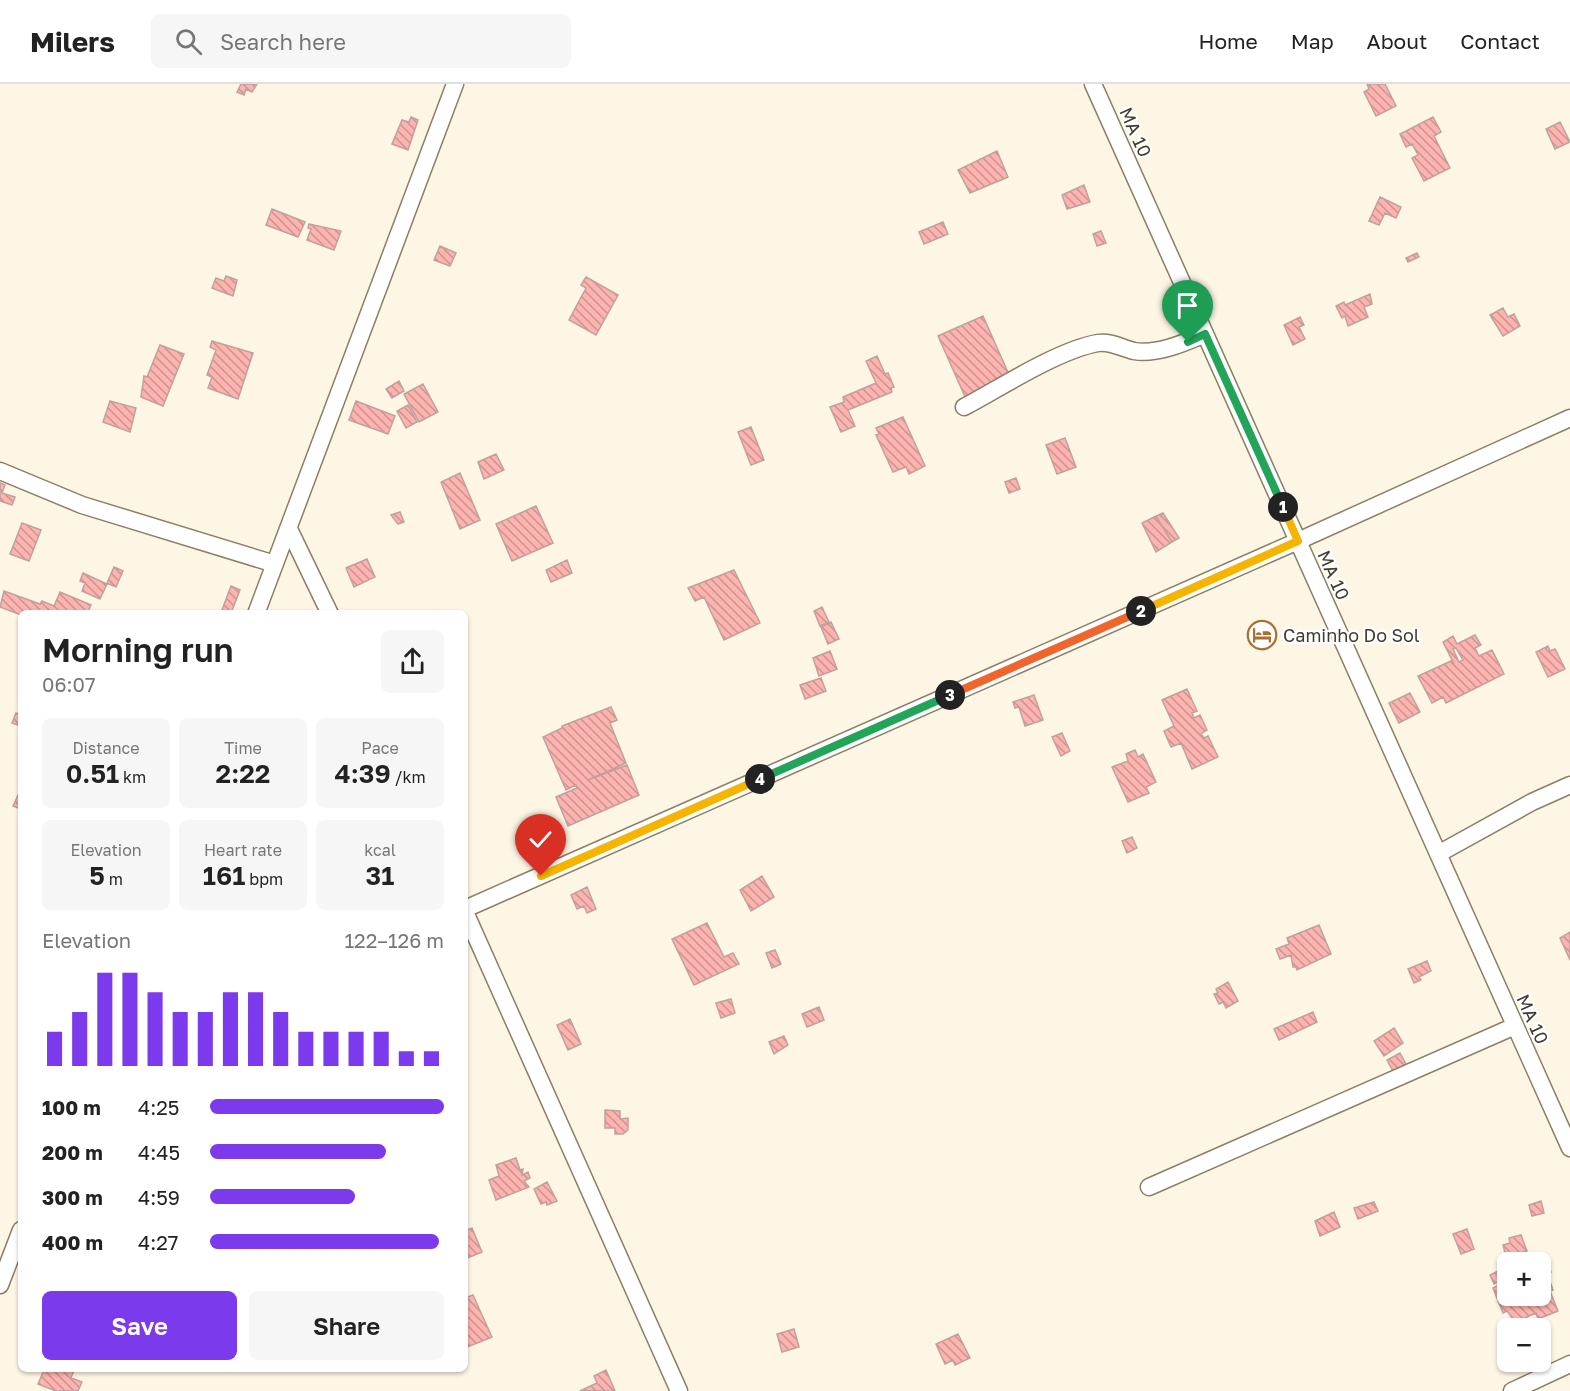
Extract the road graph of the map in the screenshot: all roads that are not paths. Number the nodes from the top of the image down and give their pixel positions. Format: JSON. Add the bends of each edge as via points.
{"nodes":[{"id":1,"x":455,"y":84,"type":"edge"},
{"id":2,"x":1093,"y":84,"type":"edge"},
{"id":3,"x":1205,"y":334,"type":"junction"},
{"id":4,"x":963,"y":407,"type":"dead end"},
{"id":5,"x":1570,"y":418,"type":"edge"},
{"id":6,"x":0,"y":471,"type":"edge"},
{"id":7,"x":289,"y":529,"type":"junction"},
{"id":8,"x":1298,"y":541,"type":"junction"},
{"id":9,"x":275,"y":564,"type":"junction"},
{"id":10,"x":258,"y":610,"type":"edge"},
{"id":11,"x":328,"y":610,"type":"edge"},
{"id":12,"x":1570,"y":786,"type":"edge"},
{"id":13,"x":1438,"y":854,"type":"junction"},
{"id":14,"x":468,"y":910,"type":"edge"},
{"id":15,"x":468,"y":918,"type":"edge"},
{"id":16,"x":1515,"y":1026,"type":"junction"},
{"id":17,"x":1570,"y":1148,"type":"edge"},
{"id":18,"x":1149,"y":1187,"type":"dead end"},
{"id":19,"x":18,"y":1238,"type":"edge"},
{"id":20,"x":0,"y":1285,"type":"edge"},
{"id":21,"x":1570,"y":1364,"type":"edge"},
{"id":22,"x":679,"y":1391,"type":"edge"},
{"id":23,"x":1512,"y":1391,"type":"edge"}],
"edges":[{"from":1,"to":7,"type":"street"},
{"from":2,"to":3,"type":"street","name":"MA 10"},
{"from":3,"to":4,"type":"street","via":[[1142,352],[1107,343],[1086,346]]},
{"from":3,"to":8,"type":"street","name":"MA 10"},
{"from":5,"to":8,"type":"street"},
{"from":6,"to":9,"type":"street","via":[[82,505]]},
{"from":7,"to":9,"type":"street"},
{"from":7,"to":11,"type":"street"},
{"from":8,"to":13,"type":"street","name":"MA 10"},
{"from":8,"to":14,"type":"street"},
{"from":9,"to":10,"type":"street"},
{"from":12,"to":13,"type":"street","via":[[1532,802]]},
{"from":13,"to":16,"type":"street","name":"MA 10"},
{"from":15,"to":22,"type":"street"},
{"from":16,"to":17,"type":"street","name":"MA 10"},
{"from":16,"to":18,"type":"street"},
{"from":19,"to":20,"type":"street"},
{"from":21,"to":23,"type":"street"}]}
